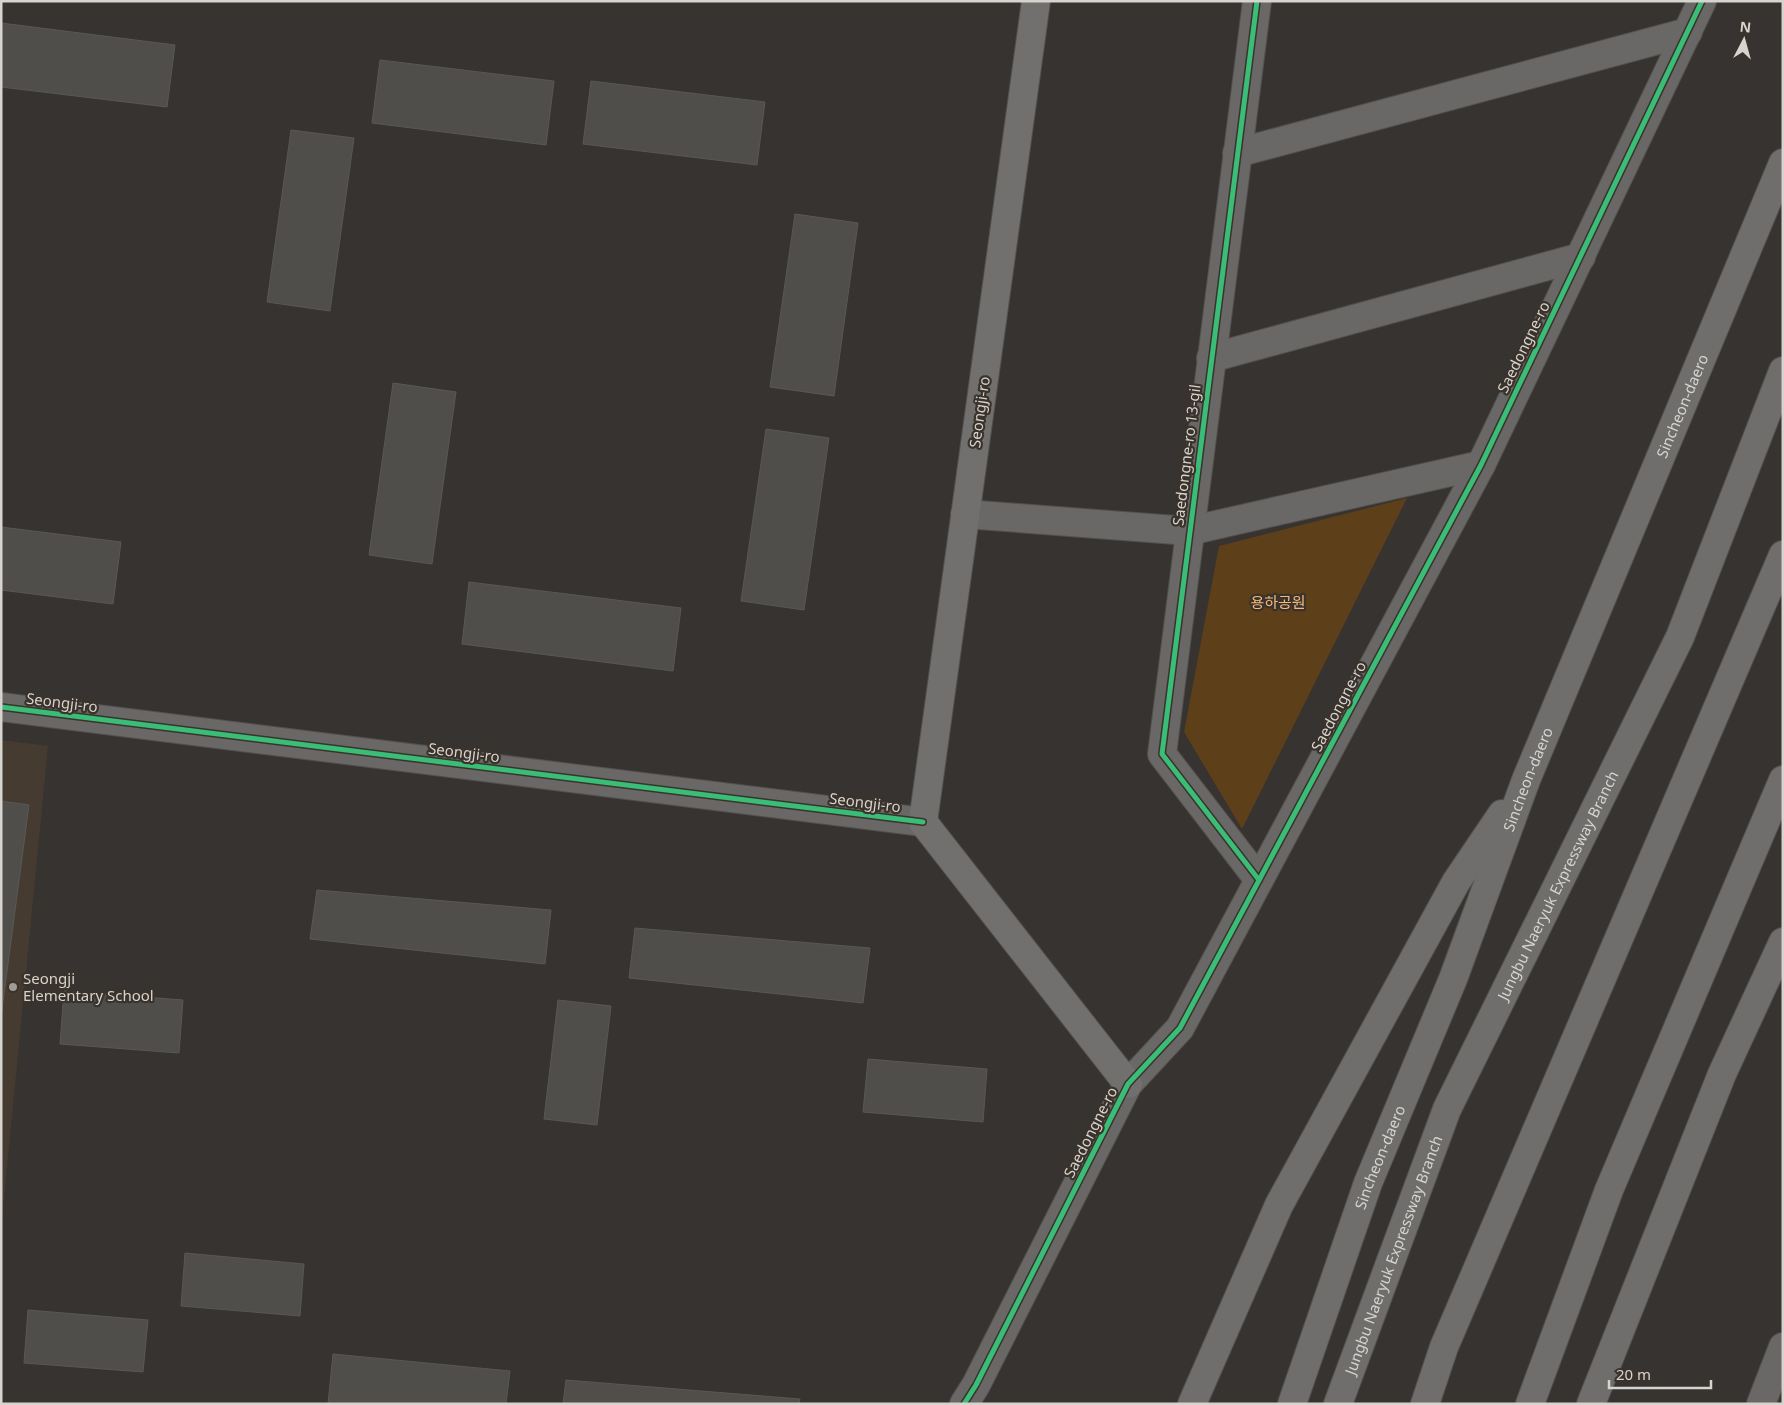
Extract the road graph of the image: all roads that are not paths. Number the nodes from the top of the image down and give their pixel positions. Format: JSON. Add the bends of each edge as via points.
{"nodes":[{"id":1,"x":1036,"y":1,"type":"edge"},
{"id":2,"x":1257,"y":1,"type":"edge"},
{"id":3,"x":1702,"y":1,"type":"edge"},
{"id":4,"x":1688,"y":32,"type":"junction"},
{"id":5,"x":1238,"y":153,"type":"junction"},
{"id":6,"x":1783,"y":163,"type":"edge"},
{"id":7,"x":1580,"y":257,"type":"junction"},
{"id":8,"x":1211,"y":358,"type":"junction"},
{"id":9,"x":1783,"y":370,"type":"edge"},
{"id":10,"x":1481,"y":465,"type":"junction"},
{"id":11,"x":965,"y":514,"type":"junction"},
{"id":12,"x":1189,"y":531,"type":"junction"},
{"id":13,"x":1783,"y":555,"type":"edge"},
{"id":14,"x":1,"y":706,"type":"edge"},
{"id":15,"x":1526,"y":780,"type":"junction"},
{"id":16,"x":1783,"y":780,"type":"edge"},
{"id":17,"x":923,"y":822,"type":"junction"},
{"id":18,"x":1259,"y":880,"type":"junction"},
{"id":19,"x":1783,"y":942,"type":"edge"},
{"id":20,"x":1128,"y":1084,"type":"junction"},
{"id":21,"x":1783,"y":1347,"type":"edge"},
{"id":22,"x":964,"y":1404,"type":"edge"},
{"id":23,"x":1192,"y":1404,"type":"edge"},
{"id":24,"x":1292,"y":1404,"type":"edge"},
{"id":25,"x":1338,"y":1404,"type":"edge"},
{"id":26,"x":1425,"y":1404,"type":"edge"},
{"id":27,"x":1530,"y":1404,"type":"edge"},
{"id":28,"x":1591,"y":1404,"type":"edge"},
{"id":29,"x":1761,"y":1404,"type":"edge"}],
"edges":[{"from":1,"to":11,"type":"main road","name":"Seongji-ro"},
{"from":2,"to":5,"type":"street","name":"Saedongne-ro 13-gil"},
{"from":3,"to":4,"type":"street","name":"Saedongne-ro"},
{"from":4,"to":5,"type":"street"},
{"from":4,"to":7,"type":"street","name":"Saedongne-ro"},
{"from":5,"to":8,"type":"street","name":"Saedongne-ro 13-gil"},
{"from":6,"to":15,"type":"highway","name":"Sincheon-daero"},
{"from":7,"to":8,"type":"street"},
{"from":7,"to":10,"type":"street","name":"Saedongne-ro"},
{"from":8,"to":12,"type":"street","name":"Saedongne-ro 13-gil"},
{"from":9,"to":25,"type":"highway","name":"Jungbu Naeryuk Expressway Branch","via":[[1680,637],[1447,1108]]},
{"from":10,"to":12,"type":"street"},
{"from":10,"to":18,"type":"street","name":"Saedongne-ro"},
{"from":11,"to":12,"type":"street"},
{"from":11,"to":17,"type":"main road","name":"Seongji-ro"},
{"from":12,"to":18,"type":"street","name":"Saedongne-ro 13-gil","via":[[1162,754]]},
{"from":13,"to":26,"type":"highway","via":[[1444,1347]]},
{"from":14,"to":17,"type":"street","name":"Seongji-ro"},
{"from":15,"to":23,"type":"highway","via":[[1456,882],[1279,1205]]},
{"from":15,"to":24,"type":"highway","name":"Sincheon-daero","via":[[1453,979],[1368,1183]]},
{"from":16,"to":27,"type":"highway","via":[[1609,1190]]},
{"from":17,"to":20,"type":"main road"},
{"from":18,"to":20,"type":"street","name":"Saedongne-ro","via":[[1180,1028]]},
{"from":19,"to":28,"type":"highway","via":[[1722,1074]]},
{"from":20,"to":22,"type":"street","name":"Saedongne-ro"},
{"from":21,"to":29,"type":"street"}]}
